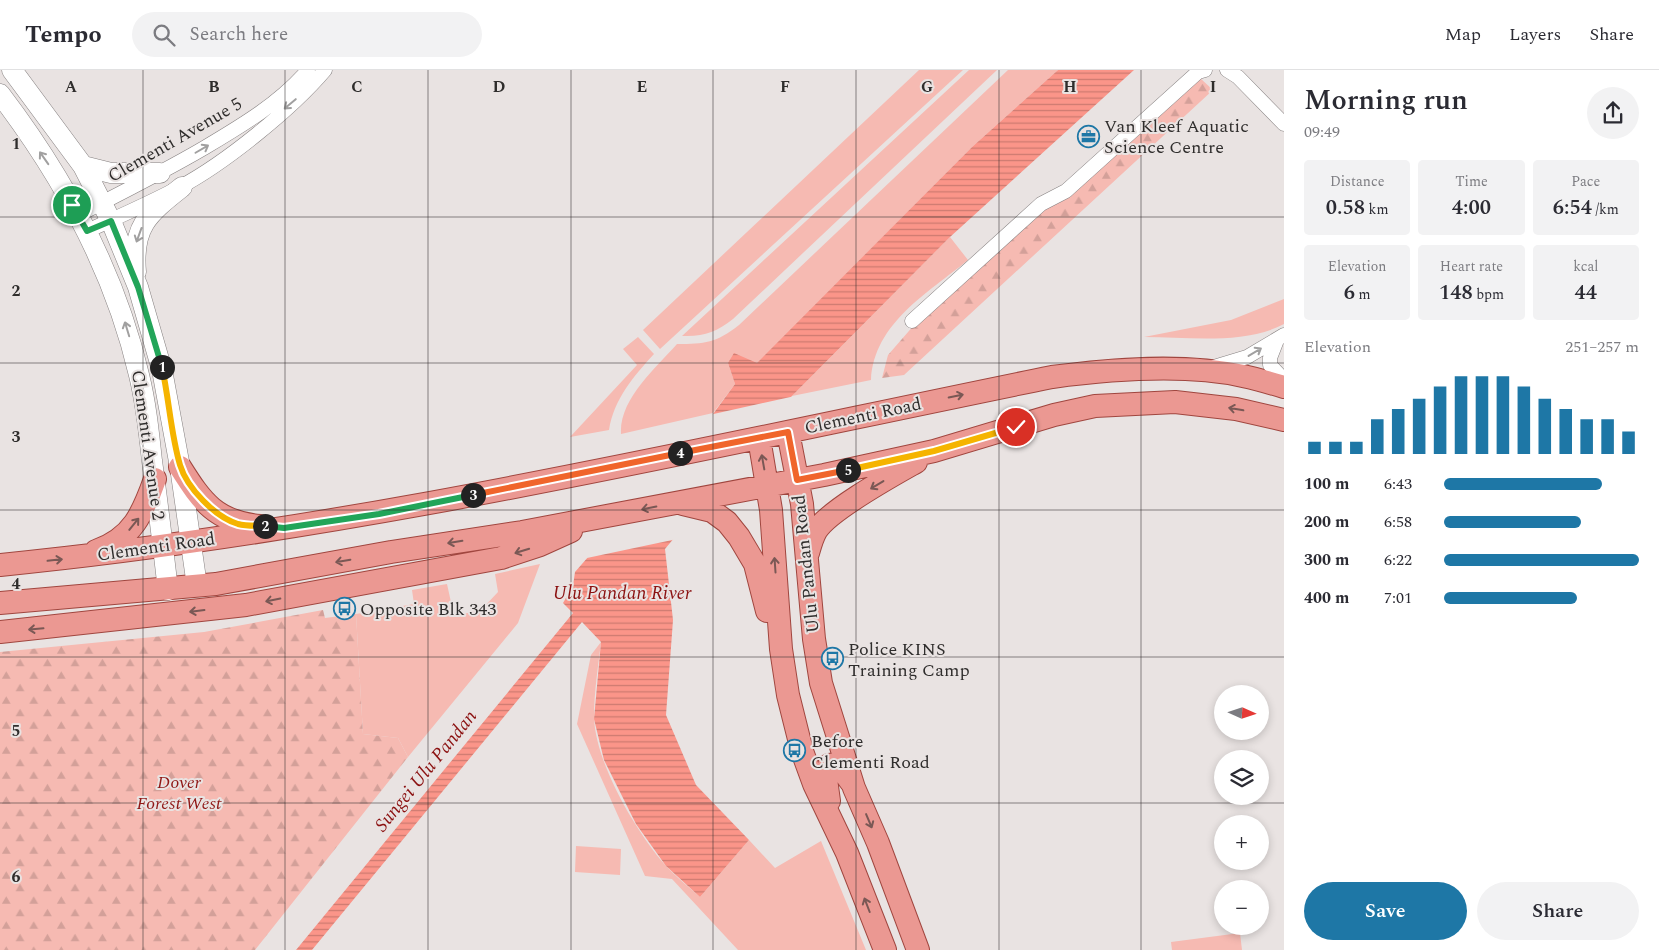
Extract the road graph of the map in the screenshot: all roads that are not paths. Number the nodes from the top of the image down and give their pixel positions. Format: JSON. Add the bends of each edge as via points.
{"nodes":[{"id":1,"x":12,"y":70,"type":"edge"},
{"id":2,"x":308,"y":70,"type":"edge"},
{"id":3,"x":325,"y":70,"type":"edge"},
{"id":4,"x":1205,"y":70,"type":"edge"},
{"id":5,"x":1227,"y":70,"type":"edge"},
{"id":6,"x":0,"y":94,"type":"edge"},
{"id":7,"x":44,"y":112,"type":"junction"},
{"id":8,"x":1284,"y":124,"type":"edge"},
{"id":9,"x":23,"y":128,"type":"junction"},
{"id":10,"x":83,"y":166,"type":"junction"},
{"id":11,"x":160,"y":173,"type":"junction"},
{"id":12,"x":182,"y":187,"type":"junction"},
{"id":13,"x":102,"y":203,"type":"junction"},
{"id":14,"x":111,"y":221,"type":"junction"},
{"id":15,"x":83,"y":223,"type":"junction"},
{"id":16,"x":138,"y":287,"type":"junction"},
{"id":17,"x":912,"y":320,"type":"dead end"},
{"id":18,"x":1280,"y":337,"type":"edge"},
{"id":19,"x":1198,"y":370,"type":"junction"},
{"id":20,"x":1284,"y":380,"type":"edge"},
{"id":21,"x":1284,"y":387,"type":"edge"},
{"id":22,"x":1284,"y":420,"type":"edge"},
{"id":23,"x":788,"y":432,"type":"junction"},
{"id":24,"x":759,"y":438,"type":"junction"},
{"id":25,"x":934,"y":451,"type":"junction"},
{"id":26,"x":180,"y":467,"type":"junction"},
{"id":27,"x":155,"y":479,"type":"junction"},
{"id":28,"x":797,"y":480,"type":"junction"},
{"id":29,"x":767,"y":486,"type":"junction"},
{"id":30,"x":674,"y":503,"type":"junction"},
{"id":31,"x":599,"y":517,"type":"junction"},
{"id":32,"x":284,"y":528,"type":"junction"},
{"id":33,"x":191,"y":542,"type":"junction"},
{"id":34,"x":163,"y":546,"type":"junction"},
{"id":35,"x":79,"y":557,"type":"junction"},
{"id":36,"x":806,"y":559,"type":"junction"},
{"id":37,"x":0,"y":565,"type":"edge"},
{"id":38,"x":197,"y":586,"type":"junction"},
{"id":39,"x":168,"y":590,"type":"junction"},
{"id":40,"x":0,"y":603,"type":"edge"},
{"id":41,"x":0,"y":632,"type":"edge"},
{"id":42,"x":781,"y":649,"type":"junction"},
{"id":43,"x":854,"y":788,"type":"junction"},
{"id":44,"x":834,"y":826,"type":"junction"},
{"id":45,"x":885,"y":950,"type":"edge"},
{"id":46,"x":918,"y":950,"type":"edge"}],
"edges":[{"from":1,"to":7,"type":"main road","name":"Clementi Avenue 2"},
{"from":11,"to":2,"type":"street","name":"Clementi Avenue 5","one_way":true,"via":[[248,122]]},
{"from":3,"to":12,"type":"street","name":"Clementi Avenue 5","one_way":true,"via":[[309,89],[232,152]]},
{"from":4,"to":17,"type":"street","via":[[1198,72],[1066,191],[1041,204]]},
{"from":5,"to":8,"type":"street"},
{"from":6,"to":9,"type":"main road","name":"Clementi Avenue 2"},
{"from":7,"to":9,"type":"main road","via":[[36,124]]},
{"from":7,"to":10,"type":"main road","name":"Clementi Avenue 2"},
{"from":15,"to":9,"type":"main road","name":"Clementi Avenue 2","one_way":true},
{"from":10,"to":11,"type":"main road","via":[[110,172]]},
{"from":10,"to":13,"type":"main road","name":"Clementi Avenue 2"},
{"from":11,"to":13,"type":"street","name":"Clementi Avenue 5"},
{"from":12,"to":14,"type":"street","name":"Clementi Avenue 5"},
{"from":12,"to":16,"type":"main road","one_way":true,"via":[[151,211],[137,236],[134,255]]},
{"from":13,"to":14,"type":"main road","name":"Clementi Avenue 2"},
{"from":13,"to":15,"type":"street","name":"Clementi Avenue 5"},
{"from":14,"to":15,"type":"street","name":"Clementi Avenue 5"},
{"from":14,"to":16,"type":"main road","name":"Clementi Avenue 2"},
{"from":27,"to":15,"type":"main road","name":"Clementi Avenue 2","one_way":true,"via":[[146,407],[128,331],[116,295]]},
{"from":16,"to":26,"type":"main road","name":"Clementi Avenue 2","via":[[162,370]]},
{"from":19,"to":18,"type":"street","one_way":true,"via":[[1247,357]]},
{"from":18,"to":20,"type":"street","via":[[1270,365]]},
{"from":19,"to":21,"type":"main road","name":"Clementi Road","via":[[1242,375]]},
{"from":23,"to":19,"type":"main road","name":"Clementi Road","one_way":true,"via":[[1052,377],[1094,371]]},
{"from":22,"to":25,"type":"main road","one_way":true,"via":[[1236,409],[1175,402],[1111,404],[1054,415]]},
{"from":23,"to":24,"type":"main road","name":"Clementi Road"},
{"from":23,"to":28,"type":"main road","name":"Ulu Pandan Road"},
{"from":29,"to":24,"type":"main road","name":"Ulu Pandan Road","one_way":true},
{"from":24,"to":32,"type":"main road","name":"Clementi Road","via":[[379,514]]},
{"from":25,"to":28,"type":"main road"},
{"from":25,"to":36,"type":"main road","one_way":true,"via":[[865,492],[824,523],[816,530]]},
{"from":26,"to":32,"type":"main road","via":[[212,510],[227,519],[239,524]]},
{"from":26,"to":33,"type":"main road","name":"Clementi Avenue 2"},
{"from":27,"to":34,"type":"main road","name":"Clementi Avenue 2"},
{"from":35,"to":27,"type":"main road","one_way":true,"via":[[104,548],[135,525]]},
{"from":28,"to":29,"type":"main road"},
{"from":28,"to":36,"type":"main road","name":"Ulu Pandan Road"},
{"from":29,"to":30,"type":"main road"},
{"from":42,"to":29,"type":"main road","name":"Ulu Pandan Road","one_way":true},
{"from":30,"to":31,"type":"main road","one_way":true},
{"from":30,"to":42,"type":"main road","via":[[712,511],[727,522],[755,564],[766,609]]},
{"from":31,"to":38,"type":"main road","one_way":true},
{"from":31,"to":41,"type":"main road","one_way":true,"via":[[540,545],[500,558],[246,605]]},
{"from":32,"to":33,"type":"main road","name":"Clementi Road"},
{"from":33,"to":34,"type":"main road","name":"Clementi Road"},
{"from":33,"to":38,"type":"main road","name":"Clementi Avenue 2"},
{"from":34,"to":35,"type":"main road","name":"Clementi Road"},
{"from":34,"to":39,"type":"main road","name":"Clementi Avenue 2"},
{"from":37,"to":35,"type":"main road","name":"Clementi Road","one_way":true},
{"from":36,"to":43,"type":"main road","name":"Ulu Pandan Road","via":[[821,683]]},
{"from":38,"to":39,"type":"main road"},
{"from":39,"to":40,"type":"main road"},
{"from":42,"to":44,"type":"main road","name":"Ulu Pandan Road","via":[[802,751]]},
{"from":43,"to":44,"type":"main road","via":[[838,764],[829,765],[826,780]]},
{"from":43,"to":46,"type":"main road","name":"Ulu Pandan Road","one_way":true},
{"from":45,"to":44,"type":"main road","name":"Ulu Pandan Road","one_way":true}]}
